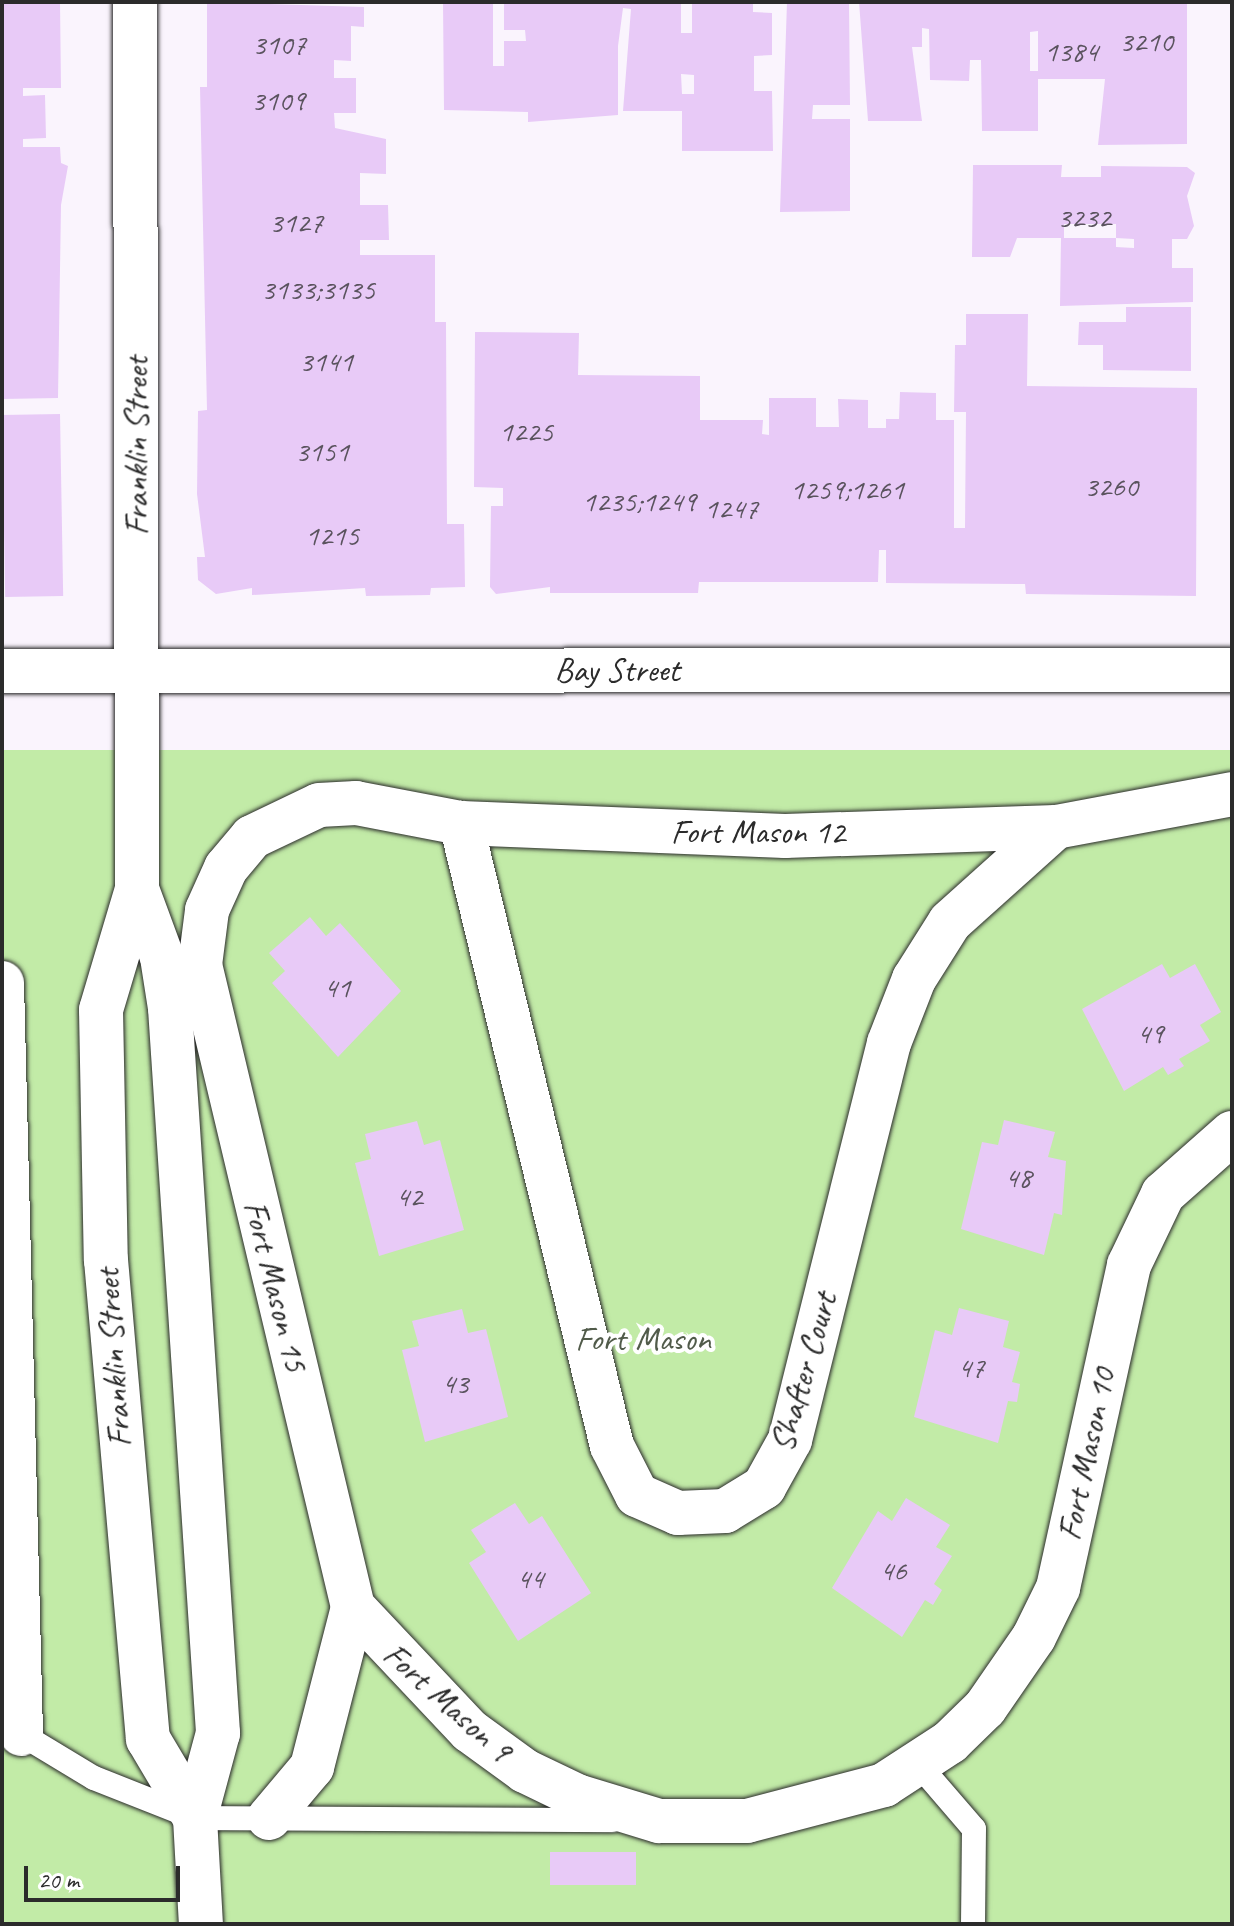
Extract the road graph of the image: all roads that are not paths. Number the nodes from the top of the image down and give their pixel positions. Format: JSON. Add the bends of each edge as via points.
{"nodes":[{"id":1,"x":135,"y":2,"type":"edge"},
{"id":2,"x":1232,"y":670,"type":"edge"},
{"id":3,"x":2,"y":671,"type":"edge"},
{"id":4,"x":137,"y":671,"type":"junction"},
{"id":5,"x":1232,"y":794,"type":"edge"},
{"id":6,"x":461,"y":823,"type":"junction"},
{"id":7,"x":1056,"y":827,"type":"junction"},
{"id":8,"x":137,"y":889,"type":"junction"},
{"id":9,"x":200,"y":965,"type":"joint"},
{"id":10,"x":2,"y":983,"type":"edge"},
{"id":11,"x":1232,"y":1133,"type":"edge"},
{"id":12,"x":353,"y":1607,"type":"junction"},
{"id":13,"x":21,"y":1734,"type":"joint"},
{"id":14,"x":919,"y":1765,"type":"junction"},
{"id":15,"x":195,"y":1818,"type":"junction"},
{"id":16,"x":269,"y":1818,"type":"junction"},
{"id":17,"x":659,"y":1821,"type":"junction"},
{"id":18,"x":201,"y":1924,"type":"edge"},
{"id":19,"x":973,"y":1924,"type":"edge"}],
"edges":[{"from":1,"to":4,"type":"street","name":"Franklin Street"},
{"from":2,"to":4,"type":"street","name":"Bay Street"},
{"from":3,"to":4,"type":"street","name":"Bay Street"},
{"from":4,"to":8,"type":"street","name":"Franklin Street"},
{"from":5,"to":7,"type":"street","via":[[1194,795]]},
{"from":6,"to":7,"type":"street","name":"Fort Mason 12","via":[[785,836]]},
{"from":6,"to":7,"type":"street","name":"Shafter Court","via":[[612,1446],[637,1495],[678,1513],[725,1511],[764,1487],[790,1440],[889,1043],[914,979],[950,922]]},
{"from":6,"to":9,"type":"street","name":"Fort Mason 12","via":[[356,803],[282,818],[252,837],[226,868],[207,910]]},
{"from":8,"to":15,"type":"street","name":"Franklin Street","via":[[162,957],[170,1008],[218,1733]]},
{"from":8,"to":15,"type":"street","name":"Franklin Street","via":[[101,1010],[106,1260],[148,1739]]},
{"from":9,"to":12,"type":"street","name":"Fort Mason 15"},
{"from":10,"to":13,"type":"street"},
{"from":11,"to":14,"type":"street","name":"Fort Mason 10","via":[[1163,1194],[1129,1265],[1058,1588],[1034,1637],[985,1708]]},
{"from":12,"to":16,"type":"street","via":[[312,1767]]},
{"from":12,"to":17,"type":"street","name":"Fort Mason 9","via":[[442,1704],[525,1771]]},
{"from":13,"to":15,"type":"lane","via":[[94,1778]]},
{"from":14,"to":17,"type":"street","name":"Fort Mason 9","via":[[844,1801],[803,1811],[747,1821]]},
{"from":14,"to":19,"type":"lane","via":[[974,1829]]},
{"from":15,"to":16,"type":"lane"},
{"from":15,"to":18,"type":"street","name":"Franklin Street"},
{"from":16,"to":17,"type":"lane"}]}
